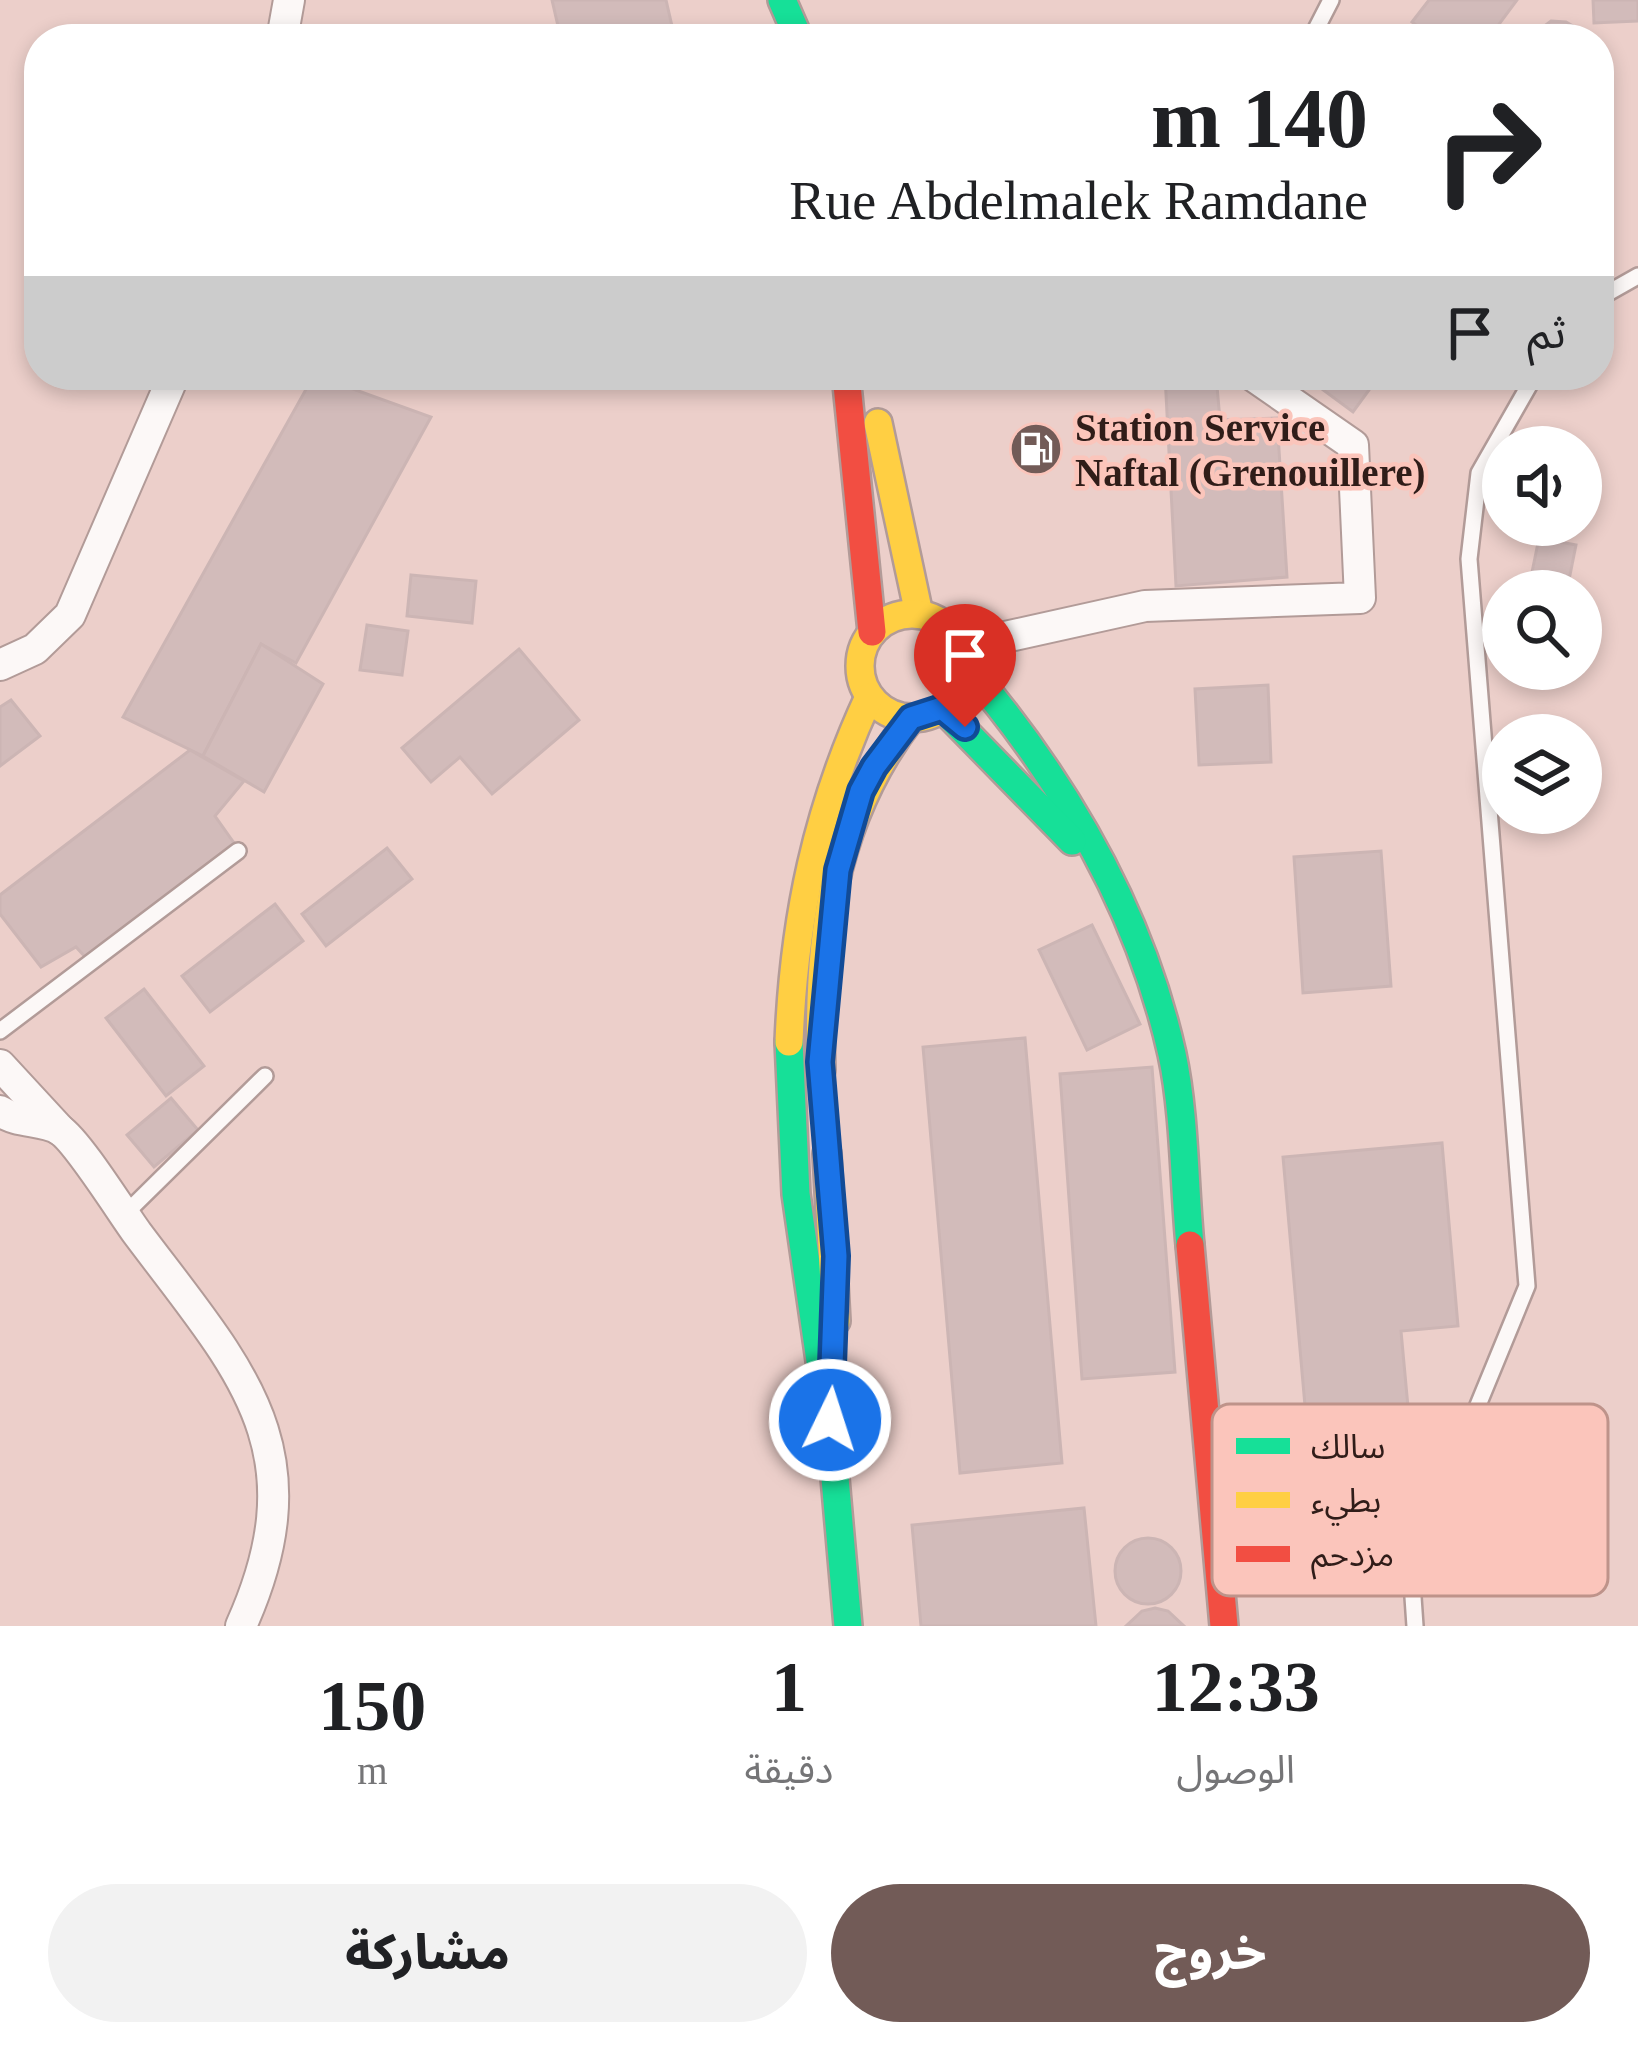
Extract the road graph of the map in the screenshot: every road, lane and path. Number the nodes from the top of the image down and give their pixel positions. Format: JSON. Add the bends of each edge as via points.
{"nodes":[{"id":1,"x":168,"y":390,"type":"edge"},
{"id":2,"x":848,"y":390,"type":"edge"},
{"id":3,"x":875,"y":390,"type":"edge"},
{"id":4,"x":1274,"y":390,"type":"edge"},
{"id":5,"x":1526,"y":390,"type":"edge"},
{"id":6,"x":919,"y":614,"type":"junction"},
{"id":7,"x":872,"y":632,"type":"junction"},
{"id":8,"x":962,"y":655,"type":"junction"},
{"id":9,"x":0,"y":664,"type":"edge"},
{"id":10,"x":869,"y":697,"type":"junction"},
{"id":11,"x":942,"y":708,"type":"junction"},
{"id":12,"x":911,"y":718,"type":"junction"},
{"id":13,"x":1020,"y":725,"type":"junction"},
{"id":14,"x":992,"y":754,"type":"junction"},
{"id":15,"x":238,"y":851,"type":"dead end"},
{"id":16,"x":1102,"y":866,"type":"junction"},
{"id":17,"x":0,"y":1031,"type":"edge"},
{"id":18,"x":0,"y":1064,"type":"edge"},
{"id":19,"x":265,"y":1076,"type":"dead end"},
{"id":20,"x":0,"y":1111,"type":"edge"},
{"id":21,"x":60,"y":1130,"type":"junction"},
{"id":22,"x":124,"y":1215,"type":"junction"},
{"id":23,"x":1478,"y":1404,"type":"edge"},
{"id":24,"x":830,"y":1420,"type":"junction"},
{"id":25,"x":1212,"y":1493,"type":"edge"},
{"id":26,"x":1221,"y":1596,"type":"edge"},
{"id":27,"x":1413,"y":1596,"type":"edge"},
{"id":28,"x":241,"y":1626,"type":"edge"},
{"id":29,"x":848,"y":1626,"type":"edge"},
{"id":30,"x":1224,"y":1626,"type":"edge"},
{"id":31,"x":1415,"y":1626,"type":"edge"}],
"edges":[{"from":1,"to":9,"type":"street","via":[[70,615],[35,650]]},
{"from":2,"to":7,"type":"street"},
{"from":3,"to":6,"type":"street"},
{"from":4,"to":8,"type":"street","via":[[1353,445],[1360,598],[1145,607]]},
{"from":5,"to":23,"type":"lane","via":[[1479,473],[1468,560],[1527,1286]]},
{"from":6,"to":7,"type":"street"},
{"from":6,"to":8,"type":"street","via":[[944,625]]},
{"from":7,"to":10,"type":"street","via":[[860,664]]},
{"from":8,"to":11,"type":"street","via":[[962,680]]},
{"from":8,"to":13,"type":"street"},
{"from":10,"to":12,"type":"street"},
{"from":10,"to":24,"type":"street","via":[[821,806],[791,988],[804,1263]]},
{"from":11,"to":12,"type":"street"},
{"from":11,"to":14,"type":"street"},
{"from":12,"to":24,"type":"street","via":[[861,791],[838,870],[823,986],[836,1256]]},
{"from":13,"to":14,"type":"street"},
{"from":13,"to":16,"type":"street"},
{"from":14,"to":16,"type":"street"},
{"from":15,"to":17,"type":"lane"},
{"from":16,"to":25,"type":"street","via":[[1145,958],[1173,1059]]},
{"from":18,"to":21,"type":"street"},
{"from":19,"to":22,"type":"lane"},
{"from":20,"to":21,"type":"street"},
{"from":21,"to":22,"type":"street"},
{"from":22,"to":28,"type":"street","via":[[245,1377],[267,1439],[274,1505],[266,1571]]},
{"from":24,"to":29,"type":"street"},
{"from":26,"to":30,"type":"street"},
{"from":27,"to":31,"type":"lane"}]}
